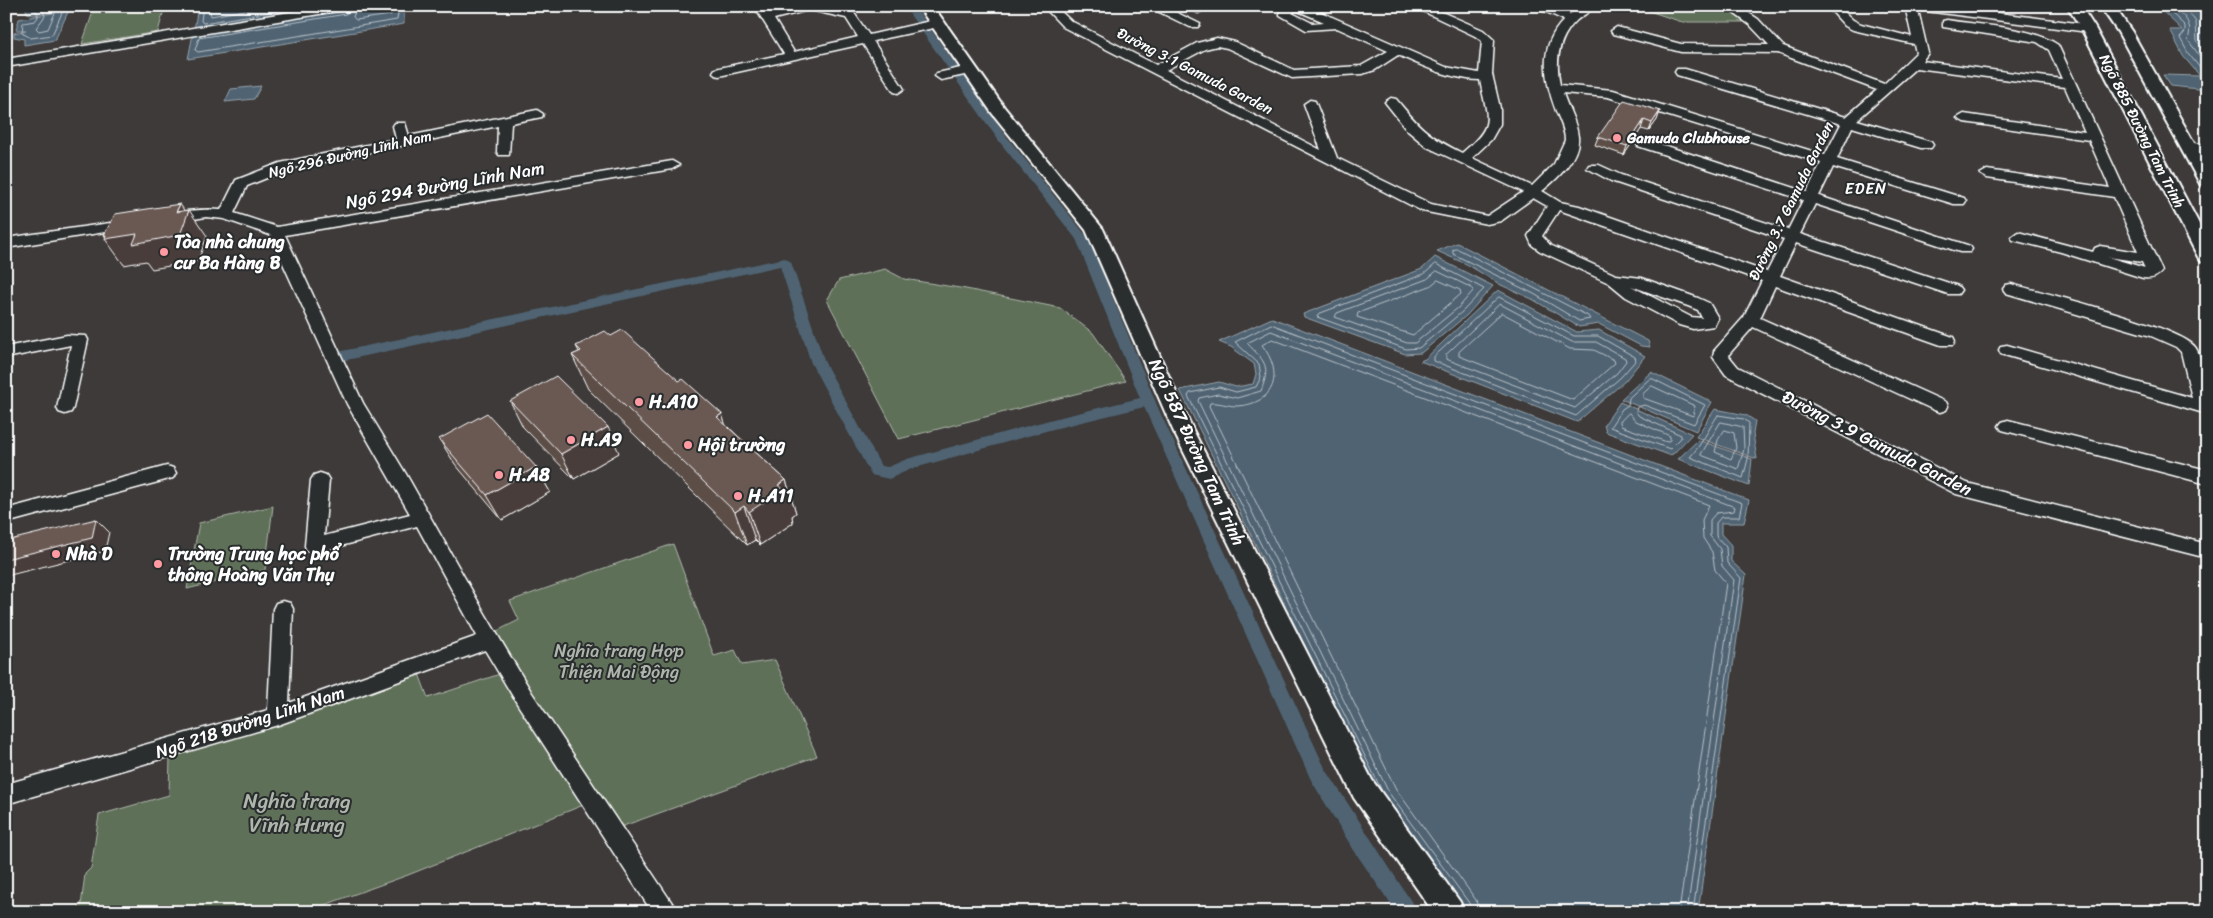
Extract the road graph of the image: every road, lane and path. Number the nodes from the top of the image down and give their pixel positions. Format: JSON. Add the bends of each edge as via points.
{"nodes":[{"id":1,"x":349,"y":6,"type":"edge"},
{"id":2,"x":925,"y":6,"type":"edge"},
{"id":3,"x":1048,"y":6,"type":"edge"},
{"id":4,"x":1153,"y":6,"type":"edge"},
{"id":5,"x":1295,"y":6,"type":"edge"},
{"id":6,"x":1418,"y":6,"type":"edge"},
{"id":7,"x":1539,"y":6,"type":"edge"},
{"id":8,"x":1590,"y":6,"type":"edge"},
{"id":9,"x":1730,"y":6,"type":"edge"},
{"id":10,"x":1913,"y":6,"type":"edge"},
{"id":11,"x":2074,"y":6,"type":"edge"},
{"id":12,"x":2107,"y":6,"type":"edge"},
{"id":13,"x":1832,"y":7,"type":"edge"},
{"id":14,"x":763,"y":11,"type":"edge"},
{"id":15,"x":1571,"y":18,"type":"junction"},
{"id":16,"x":934,"y":24,"type":"junction"},
{"id":17,"x":1194,"y":24,"type":"dead end"},
{"id":18,"x":1947,"y":24,"type":"dead end"},
{"id":19,"x":2088,"y":28,"type":"junction"},
{"id":20,"x":1617,"y":31,"type":"dead end"},
{"id":21,"x":2125,"y":32,"type":"junction"},
{"id":22,"x":866,"y":39,"type":"junction"},
{"id":23,"x":1920,"y":42,"type":"junction"},
{"id":24,"x":1779,"y":48,"type":"junction"},
{"id":25,"x":1398,"y":50,"type":"junction"},
{"id":26,"x":791,"y":56,"type":"junction"},
{"id":27,"x":6,"y":63,"type":"edge"},
{"id":28,"x":1915,"y":64,"type":"junction"},
{"id":29,"x":967,"y":70,"type":"junction"},
{"id":30,"x":1157,"y":70,"type":"junction"},
{"id":31,"x":719,"y":72,"type":"dead end"},
{"id":32,"x":1681,"y":72,"type":"dead end"},
{"id":33,"x":944,"y":75,"type":"dead end"},
{"id":34,"x":1485,"y":77,"type":"junction"},
{"id":35,"x":2070,"y":84,"type":"junction"},
{"id":36,"x":1884,"y":88,"type":"junction"},
{"id":37,"x":898,"y":89,"type":"dead end"},
{"id":38,"x":1556,"y":92,"type":"junction"},
{"id":39,"x":1391,"y":102,"type":"dead end"},
{"id":40,"x":1310,"y":104,"type":"dead end"},
{"id":41,"x":537,"y":114,"type":"dead end"},
{"id":42,"x":1964,"y":118,"type":"dead end"},
{"id":43,"x":505,"y":120,"type":"junction"},
{"id":44,"x":1848,"y":122,"type":"junction"},
{"id":45,"x":400,"y":126,"type":"dead end"},
{"id":46,"x":2094,"y":137,"type":"junction"},
{"id":47,"x":403,"y":141,"type":"junction"},
{"id":48,"x":1643,"y":143,"type":"dead end"},
{"id":49,"x":1926,"y":145,"type":"dead end"},
{"id":50,"x":2187,"y":146,"type":"junction"},
{"id":51,"x":2207,"y":149,"type":"edge"},
{"id":52,"x":504,"y":152,"type":"dead end"},
{"id":53,"x":1464,"y":158,"type":"junction"},
{"id":54,"x":1331,"y":159,"type":"junction"},
{"id":55,"x":1827,"y":161,"type":"junction"},
{"id":56,"x":672,"y":166,"type":"dead end"},
{"id":57,"x":1594,"y":168,"type":"dead end"},
{"id":58,"x":1987,"y":174,"type":"dead end"},
{"id":59,"x":2207,"y":182,"type":"edge"},
{"id":60,"x":1532,"y":191,"type":"junction"},
{"id":61,"x":2119,"y":194,"type":"junction"},
{"id":62,"x":1809,"y":198,"type":"junction"},
{"id":63,"x":1959,"y":201,"type":"dead end"},
{"id":64,"x":1554,"y":205,"type":"junction"},
{"id":65,"x":226,"y":215,"type":"junction"},
{"id":66,"x":276,"y":232,"type":"junction"},
{"id":67,"x":1791,"y":236,"type":"junction"},
{"id":68,"x":2018,"y":237,"type":"dead end"},
{"id":69,"x":6,"y":243,"type":"edge"},
{"id":70,"x":1965,"y":249,"type":"dead end"},
{"id":71,"x":2207,"y":257,"type":"edge"},
{"id":72,"x":1772,"y":277,"type":"junction"},
{"id":73,"x":1614,"y":280,"type":"junction"},
{"id":74,"x":2011,"y":289,"type":"dead end"},
{"id":75,"x":1953,"y":290,"type":"dead end"},
{"id":76,"x":1751,"y":320,"type":"junction"},
{"id":77,"x":1947,"y":341,"type":"dead end"},
{"id":78,"x":2007,"y":350,"type":"dead end"},
{"id":79,"x":6,"y":353,"type":"edge"},
{"id":80,"x":1940,"y":406,"type":"dead end"},
{"id":81,"x":65,"y":408,"type":"dead end"},
{"id":82,"x":2206,"y":408,"type":"edge"},
{"id":83,"x":2008,"y":426,"type":"dead end"},
{"id":84,"x":167,"y":473,"type":"dead end"},
{"id":85,"x":2207,"y":477,"type":"edge"},
{"id":86,"x":320,"y":480,"type":"dead end"},
{"id":87,"x":6,"y":516,"type":"edge"},
{"id":88,"x":422,"y":518,"type":"junction"},
{"id":89,"x":2207,"y":551,"type":"edge"},
{"id":90,"x":283,"y":609,"type":"dead end"},
{"id":91,"x":490,"y":640,"type":"junction"},
{"id":92,"x":278,"y":716,"type":"junction"},
{"id":93,"x":6,"y":794,"type":"edge"},
{"id":94,"x":666,"y":912,"type":"edge"},
{"id":95,"x":1450,"y":912,"type":"edge"}],
"edges":[{"from":1,"to":27,"type":"street"},
{"from":2,"to":16,"type":"street","name":"Ngõ 587 Đường Tam Trinh"},
{"from":3,"to":30,"type":"street","name":"Đường 3.1 Gamuda Garden","via":[[1060,19]]},
{"from":4,"to":17,"type":"street"},
{"from":5,"to":25,"type":"street","via":[[1286,11],[1286,15],[1310,26],[1340,24]]},
{"from":6,"to":34,"type":"street","via":[[1485,36],[1488,40]]},
{"from":7,"to":15,"type":"street"},
{"from":8,"to":15,"type":"street"},
{"from":9,"to":24,"type":"street","via":[[1754,22]]},
{"from":10,"to":19,"type":"street"},
{"from":10,"to":23,"type":"street"},
{"from":11,"to":19,"type":"street","name":"Ngõ 885 Đường Tam Trinh"},
{"from":12,"to":21,"type":"street","name":"Ngõ 885 Đường Tam Trinh"},
{"from":13,"to":23,"type":"street","via":[[1857,27]]},
{"from":14,"to":22,"type":"street","via":[[809,7],[850,15]]},
{"from":14,"to":26,"type":"street"},
{"from":15,"to":38,"type":"street","name":"Đường 3.1 Gamuda Garden","via":[[1553,44],[1550,65]]},
{"from":16,"to":22,"type":"street"},
{"from":16,"to":29,"type":"street","name":"Ngõ 587 Đường Tam Trinh"},
{"from":18,"to":35,"type":"street","via":[[2041,39],[2054,48]]},
{"from":19,"to":21,"type":"street"},
{"from":19,"to":71,"type":"street","name":"Ngõ 885 Đường Tam Trinh"},
{"from":20,"to":24,"type":"street","via":[[1681,48]]},
{"from":21,"to":50,"type":"street","name":"Ngõ 885 Đường Tam Trinh"},
{"from":22,"to":26,"type":"street"},
{"from":22,"to":37,"type":"street"},
{"from":23,"to":28,"type":"street","via":[[1922,53]]},
{"from":24,"to":36,"type":"street"},
{"from":25,"to":30,"type":"street","via":[[1362,70],[1300,74],[1284,70],[1231,45],[1210,42]]},
{"from":25,"to":34,"type":"street","via":[[1442,70]]},
{"from":26,"to":31,"type":"street"},
{"from":28,"to":35,"type":"street"},
{"from":28,"to":36,"type":"street","name":"Đường 3.7 Gamuda Garden"},
{"from":29,"to":33,"type":"street"},
{"from":29,"to":95,"type":"street","name":"Ngõ 587 Đường Tam Trinh","via":[[1094,229],[1183,430],[1363,789]]},
{"from":30,"to":54,"type":"street","name":"Đường 3.1 Gamuda Garden"},
{"from":32,"to":44,"type":"street","via":[[1759,95],[1765,90],[1778,92]]},
{"from":34,"to":53,"type":"street","via":[[1495,122],[1482,144]]},
{"from":35,"to":46,"type":"street"},
{"from":36,"to":44,"type":"street","name":"Đường 3.7 Gamuda Garden"},
{"from":38,"to":55,"type":"street","via":[[1623,98]]},
{"from":38,"to":60,"type":"street","name":"Đường 3.1 Gamuda Garden","via":[[1572,142],[1554,173]]},
{"from":39,"to":53,"type":"street","via":[[1422,137]]},
{"from":40,"to":54,"type":"street"},
{"from":41,"to":43,"type":"street","name":"Ngõ 296 Đường Lĩnh Nam"},
{"from":42,"to":46,"type":"street"},
{"from":43,"to":47,"type":"street","name":"Ngõ 296 Đường Lĩnh Nam"},
{"from":43,"to":52,"type":"street"},
{"from":44,"to":49,"type":"street"},
{"from":44,"to":55,"type":"street","name":"Đường 3.7 Gamuda Garden"},
{"from":45,"to":47,"type":"street"},
{"from":46,"to":61,"type":"street"},
{"from":47,"to":65,"type":"street","name":"Ngõ 296 Đường Lĩnh Nam","via":[[284,166],[245,181],[238,186]]},
{"from":48,"to":62,"type":"street"},
{"from":50,"to":51,"type":"street"},
{"from":50,"to":59,"type":"street","name":"Ngõ 885 Đường Tam Trinh"},
{"from":53,"to":60,"type":"street"},
{"from":54,"to":60,"type":"street","name":"Đường 3.1 Gamuda Garden","via":[[1427,208],[1472,219],[1496,218]]},
{"from":55,"to":62,"type":"street","name":"Đường 3.7 Gamuda Garden"},
{"from":55,"to":63,"type":"street"},
{"from":56,"to":66,"type":"street","name":"Ngõ 294 Đường Lĩnh Nam"},
{"from":57,"to":67,"type":"street"},
{"from":58,"to":61,"type":"street"},
{"from":60,"to":64,"type":"street"},
{"from":61,"to":68,"type":"street","via":[[2154,270],[2149,274]]},
{"from":62,"to":67,"type":"street","name":"Đường 3.7 Gamuda Garden"},
{"from":62,"to":70,"type":"street"},
{"from":64,"to":72,"type":"street"},
{"from":64,"to":73,"type":"street","via":[[1538,229],[1537,242]]},
{"from":65,"to":66,"type":"street","name":"Ngõ 294 Đường Lĩnh Nam"},
{"from":65,"to":69,"type":"street","via":[[206,213]]},
{"from":66,"to":88,"type":"street","via":[[355,404]]},
{"from":67,"to":72,"type":"street","name":"Đường 3.7 Gamuda Garden"},
{"from":67,"to":75,"type":"street"},
{"from":72,"to":76,"type":"street","name":"Đường 3.7 Gamuda Garden"},
{"from":72,"to":77,"type":"street"},
{"from":73,"to":73,"type":"street","via":[[1631,293],[1693,324],[1708,322],[1710,318],[1704,307],[1693,302],[1637,282]]},
{"from":74,"to":82,"type":"street","via":[[2170,336],[2182,343],[2189,350]]},
{"from":76,"to":80,"type":"street"},
{"from":76,"to":89,"type":"street","name":"Đường 3.9 Gamuda Garden","via":[[1722,351],[1721,357],[1732,370],[1962,489]]},
{"from":78,"to":82,"type":"street"},
{"from":79,"to":81,"type":"street","via":[[80,340]]},
{"from":83,"to":85,"type":"street"},
{"from":84,"to":87,"type":"street"},
{"from":86,"to":88,"type":"street","via":[[314,546]]},
{"from":88,"to":91,"type":"street"},
{"from":90,"to":92,"type":"street"},
{"from":91,"to":92,"type":"street","name":"Ngõ 218 Đường Lĩnh Nam"},
{"from":91,"to":94,"type":"street","via":[[525,699]]},
{"from":92,"to":93,"type":"street","name":"Ngõ 218 Đường Lĩnh Nam"}]}
